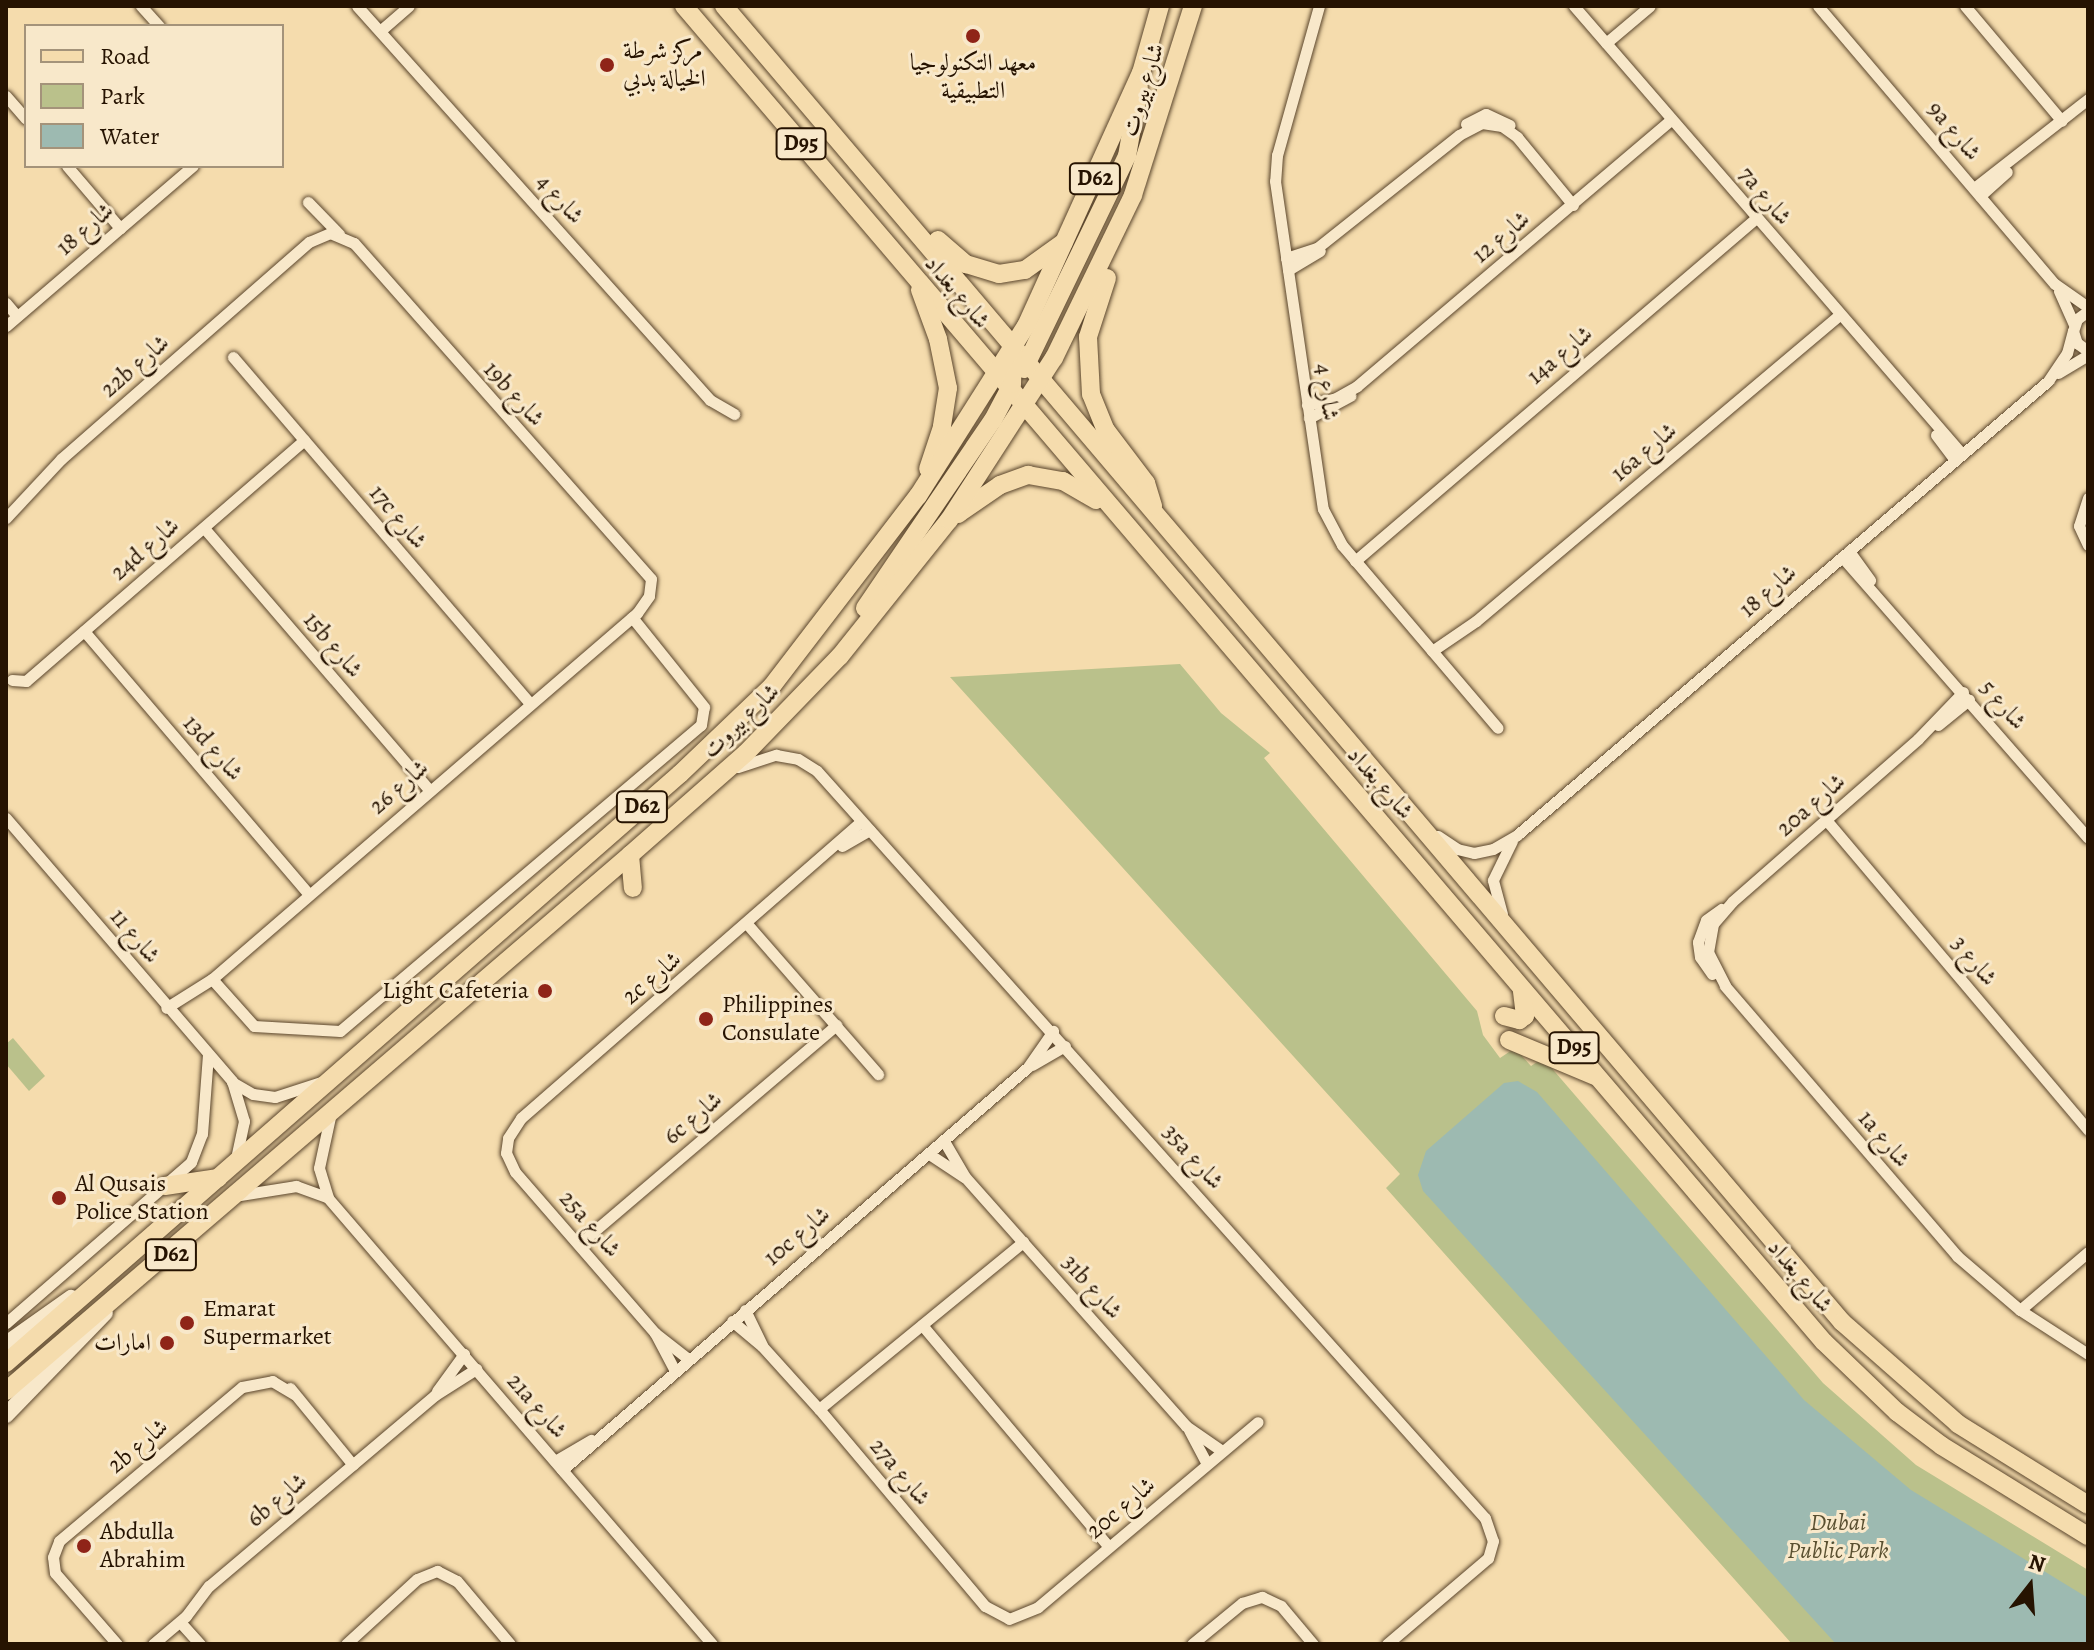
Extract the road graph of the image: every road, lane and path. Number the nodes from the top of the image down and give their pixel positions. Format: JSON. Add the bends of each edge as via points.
{"nodes":[{"id":1,"x":141,"y":6,"type":"edge"},
{"id":2,"x":357,"y":6,"type":"edge"},
{"id":3,"x":409,"y":6,"type":"edge"},
{"id":4,"x":684,"y":6,"type":"edge"},
{"id":5,"x":724,"y":6,"type":"edge"},
{"id":6,"x":1160,"y":6,"type":"edge"},
{"id":7,"x":1193,"y":6,"type":"edge"},
{"id":8,"x":1319,"y":6,"type":"edge"},
{"id":9,"x":1574,"y":6,"type":"edge"},
{"id":10,"x":1650,"y":6,"type":"edge"},
{"id":11,"x":1818,"y":6,"type":"edge"},
{"id":12,"x":1965,"y":6,"type":"edge"},
{"id":13,"x":157,"y":24,"type":"edge"},
{"id":14,"x":380,"y":31,"type":"junction"},
{"id":15,"x":1606,"y":43,"type":"junction"},
{"id":16,"x":1141,"y":73,"type":"junction"},
{"id":17,"x":6,"y":96,"type":"edge"},
{"id":18,"x":801,"y":96,"type":"junction"},
{"id":19,"x":2088,"y":99,"type":"edge"},
{"id":20,"x":24,"y":117,"type":"edge"},
{"id":21,"x":1671,"y":120,"type":"junction"},
{"id":22,"x":2062,"y":121,"type":"junction"},
{"id":23,"x":69,"y":168,"type":"edge"},
{"id":24,"x":191,"y":168,"type":"edge"},
{"id":25,"x":1977,"y":192,"type":"junction"},
{"id":26,"x":308,"y":202,"type":"dead end"},
{"id":27,"x":1573,"y":205,"type":"junction"},
{"id":28,"x":1756,"y":218,"type":"junction"},
{"id":29,"x":120,"y":228,"type":"junction"},
{"id":30,"x":1117,"y":234,"type":"junction"},
{"id":31,"x":339,"y":235,"type":"junction"},
{"id":32,"x":1069,"y":238,"type":"junction"},
{"id":33,"x":298,"y":254,"type":"junction"},
{"id":34,"x":362,"y":254,"type":"junction"},
{"id":35,"x":1287,"y":264,"type":"junction"},
{"id":36,"x":918,"y":283,"type":"junction"},
{"id":37,"x":2055,"y":284,"type":"junction"},
{"id":38,"x":6,"y":303,"type":"edge"},
{"id":39,"x":2088,"y":309,"type":"edge"},
{"id":40,"x":17,"y":316,"type":"junction"},
{"id":41,"x":1838,"y":316,"type":"junction"},
{"id":42,"x":6,"y":326,"type":"edge"},
{"id":43,"x":2073,"y":328,"type":"junction"},
{"id":44,"x":1013,"y":346,"type":"junction"},
{"id":45,"x":2088,"y":353,"type":"edge"},
{"id":46,"x":233,"y":357,"type":"dead end"},
{"id":47,"x":1026,"y":361,"type":"junction"},
{"id":48,"x":996,"y":375,"type":"junction"},
{"id":49,"x":1042,"y":379,"type":"junction"},
{"id":50,"x":2048,"y":381,"type":"junction"},
{"id":51,"x":1009,"y":391,"type":"junction"},
{"id":52,"x":1024,"y":408,"type":"junction"},
{"id":53,"x":1308,"y":412,"type":"junction"},
{"id":54,"x":734,"y":414,"type":"dead end"},
{"id":55,"x":304,"y":440,"type":"junction"},
{"id":56,"x":1959,"y":457,"type":"junction"},
{"id":57,"x":918,"y":496,"type":"junction"},
{"id":58,"x":2088,"y":498,"type":"edge"},
{"id":59,"x":1108,"y":507,"type":"junction"},
{"id":60,"x":1154,"y":513,"type":"junction"},
{"id":61,"x":6,"y":518,"type":"edge"},
{"id":62,"x":949,"y":520,"type":"junction"},
{"id":63,"x":204,"y":528,"type":"junction"},
{"id":64,"x":2088,"y":545,"type":"edge"},
{"id":65,"x":1845,"y":554,"type":"junction"},
{"id":66,"x":1352,"y":557,"type":"junction"},
{"id":67,"x":635,"y":561,"type":"joint"},
{"id":68,"x":632,"y":617,"type":"junction"},
{"id":69,"x":84,"y":631,"type":"junction"},
{"id":70,"x":1435,"y":654,"type":"junction"},
{"id":71,"x":840,"y":656,"type":"junction"},
{"id":72,"x":12,"y":680,"type":"dead end"},
{"id":73,"x":1966,"y":696,"type":"junction"},
{"id":74,"x":530,"y":704,"type":"junction"},
{"id":75,"x":1498,"y":728,"type":"dead end"},
{"id":76,"x":723,"y":773,"type":"junction"},
{"id":77,"x":1375,"y":773,"type":"junction"},
{"id":78,"x":429,"y":790,"type":"junction"},
{"id":79,"x":6,"y":818,"type":"edge"},
{"id":80,"x":1827,"y":821,"type":"junction"},
{"id":81,"x":866,"y":826,"type":"junction"},
{"id":82,"x":1517,"y":835,"type":"junction"},
{"id":83,"x":2088,"y":838,"type":"edge"},
{"id":84,"x":630,"y":855,"type":"junction"},
{"id":85,"x":633,"y":888,"type":"dead end"},
{"id":86,"x":309,"y":894,"type":"junction"},
{"id":87,"x":748,"y":925,"type":"junction"},
{"id":88,"x":1514,"y":937,"type":"junction"},
{"id":89,"x":212,"y":979,"type":"junction"},
{"id":90,"x":1519,"y":984,"type":"junction"},
{"id":91,"x":1725,"y":986,"type":"joint"},
{"id":92,"x":196,"y":990,"type":"junction"},
{"id":93,"x":166,"y":1008,"type":"junction"},
{"id":94,"x":1504,"y":1016,"type":"dead end"},
{"id":95,"x":176,"y":1018,"type":"junction"},
{"id":96,"x":836,"y":1025,"type":"junction"},
{"id":97,"x":1053,"y":1031,"type":"junction"},
{"id":98,"x":1509,"y":1040,"type":"dead end"},
{"id":99,"x":1065,"y":1046,"type":"junction"},
{"id":100,"x":208,"y":1055,"type":"junction"},
{"id":101,"x":1028,"y":1067,"type":"junction"},
{"id":102,"x":878,"y":1074,"type":"dead end"},
{"id":103,"x":1601,"y":1079,"type":"junction"},
{"id":104,"x":327,"y":1080,"type":"junction"},
{"id":105,"x":232,"y":1081,"type":"junction"},
{"id":106,"x":330,"y":1117,"type":"junction"},
{"id":107,"x":2088,"y":1130,"type":"edge"},
{"id":108,"x":508,"y":1138,"type":"joint"},
{"id":109,"x":944,"y":1141,"type":"junction"},
{"id":110,"x":929,"y":1154,"type":"junction"},
{"id":111,"x":227,"y":1171,"type":"junction"},
{"id":112,"x":965,"y":1177,"type":"junction"},
{"id":113,"x":165,"y":1186,"type":"junction"},
{"id":114,"x":240,"y":1195,"type":"junction"},
{"id":115,"x":328,"y":1198,"type":"junction"},
{"id":116,"x":1023,"y":1242,"type":"junction"},
{"id":117,"x":579,"y":1244,"type":"junction"},
{"id":118,"x":2088,"y":1252,"type":"edge"},
{"id":119,"x":86,"y":1289,"type":"junction"},
{"id":120,"x":109,"y":1308,"type":"junction"},
{"id":121,"x":745,"y":1310,"type":"junction"},
{"id":122,"x":2020,"y":1310,"type":"junction"},
{"id":123,"x":732,"y":1321,"type":"junction"},
{"id":124,"x":6,"y":1323,"type":"edge"},
{"id":125,"x":922,"y":1325,"type":"junction"},
{"id":126,"x":655,"y":1333,"type":"junction"},
{"id":127,"x":6,"y":1344,"type":"edge"},
{"id":128,"x":762,"y":1346,"type":"junction"},
{"id":129,"x":464,"y":1354,"type":"junction"},
{"id":130,"x":2088,"y":1354,"type":"edge"},
{"id":131,"x":687,"y":1358,"type":"junction"},
{"id":132,"x":6,"y":1363,"type":"edge"},
{"id":133,"x":476,"y":1369,"type":"junction"},
{"id":134,"x":674,"y":1369,"type":"junction"},
{"id":135,"x":6,"y":1391,"type":"edge"},
{"id":136,"x":435,"y":1395,"type":"junction"},
{"id":137,"x":819,"y":1409,"type":"junction"},
{"id":138,"x":6,"y":1415,"type":"edge"},
{"id":139,"x":1258,"y":1422,"type":"dead end"},
{"id":140,"x":1186,"y":1426,"type":"junction"},
{"id":141,"x":1222,"y":1451,"type":"junction"},
{"id":142,"x":1207,"y":1464,"type":"junction"},
{"id":143,"x":353,"y":1465,"type":"junction"},
{"id":144,"x":559,"y":1465,"type":"junction"},
{"id":145,"x":2088,"y":1505,"type":"edge"},
{"id":146,"x":2088,"y":1536,"type":"edge"},
{"id":147,"x":1109,"y":1547,"type":"junction"},
{"id":148,"x":470,"y":1600,"type":"junction"},
{"id":149,"x":1009,"y":1619,"type":"joint"},
{"id":150,"x":180,"y":1622,"type":"junction"},
{"id":151,"x":117,"y":1644,"type":"edge"},
{"id":152,"x":153,"y":1644,"type":"edge"},
{"id":153,"x":200,"y":1644,"type":"edge"},
{"id":154,"x":346,"y":1644,"type":"edge"},
{"id":155,"x":504,"y":1644,"type":"edge"},
{"id":156,"x":510,"y":1644,"type":"edge"},
{"id":157,"x":712,"y":1644,"type":"edge"},
{"id":158,"x":1192,"y":1644,"type":"edge"},
{"id":159,"x":1313,"y":1644,"type":"edge"},
{"id":160,"x":1387,"y":1644,"type":"edge"}],
"edges":[{"from":1,"to":13,"type":"street"},
{"from":2,"to":14,"type":"street","name":"شارع 4"},
{"from":3,"to":14,"type":"street"},
{"from":4,"to":36,"type":"main road","name":"شارع بغداد","number":"D95"},
{"from":5,"to":18,"type":"main road","name":"شارع بغداد","number":"D95"},
{"from":6,"to":16,"type":"main road","name":"شارع بيروت","number":"D62"},
{"from":7,"to":30,"type":"main road","name":"شارع بيروت","number":"D62","via":[[1157,130]]},
{"from":8,"to":35,"type":"street","name":"شارع 4","via":[[1276,168]]},
{"from":9,"to":15,"type":"street","name":"7a شارع"},
{"from":10,"to":15,"type":"street"},
{"from":11,"to":25,"type":"street","name":"9a شارع"},
{"from":12,"to":22,"type":"street"},
{"from":14,"to":54,"type":"street","name":"شارع 4","via":[[710,400]]},
{"from":15,"to":21,"type":"street","name":"7a شارع"},
{"from":16,"to":32,"type":"main road","name":"شارع بيروت","number":"D62"},
{"from":16,"to":47,"type":"main road","via":[[1127,156]]},
{"from":17,"to":20,"type":"street"},
{"from":18,"to":32,"type":"main road","via":[[966,264],[987,273],[1010,274],[1039,262]]},
{"from":18,"to":44,"type":"main road","name":"شارع بغداد","number":"D95"},
{"from":19,"to":22,"type":"street"},
{"from":21,"to":27,"type":"street","name":"شارع 12"},
{"from":21,"to":28,"type":"street","name":"7a شارع"},
{"from":22,"to":25,"type":"street"},
{"from":23,"to":29,"type":"street"},
{"from":24,"to":29,"type":"street","name":"شارع 18"},
{"from":25,"to":37,"type":"street","name":"9a شارع"},
{"from":26,"to":31,"type":"street"},
{"from":27,"to":35,"type":"street","via":[[1506,121],[1486,114],[1472,119],[1330,238]]},
{"from":27,"to":53,"type":"street","name":"شارع 12","via":[[1357,386]]},
{"from":28,"to":41,"type":"street","name":"7a شارع"},
{"from":28,"to":66,"type":"street","name":"14a شارع"},
{"from":29,"to":40,"type":"street","name":"شارع 18"},
{"from":30,"to":49,"type":"main road","name":"شارع بيروت","number":"D62"},
{"from":30,"to":60,"type":"main road","via":[[1113,264],[1089,328],[1087,375],[1097,412],[1146,483]]},
{"from":31,"to":33,"type":"street","name":"22b شارع","via":[[322,234]]},
{"from":31,"to":34,"type":"street"},
{"from":32,"to":44,"type":"main road","name":"شارع بيروت","number":"D62"},
{"from":33,"to":34,"type":"street","name":"22b شارع","via":[[332,239]]},
{"from":33,"to":61,"type":"street","name":"22b شارع","via":[[61,459]]},
{"from":34,"to":67,"type":"street","name":"19b شارع"},
{"from":35,"to":53,"type":"street","name":"شارع 4"},
{"from":36,"to":48,"type":"main road","name":"شارع بغداد","number":"D95"},
{"from":36,"to":57,"type":"main road","via":[[944,357],[948,388],[942,427]]},
{"from":37,"to":39,"type":"street","name":"9a شارع"},
{"from":37,"to":43,"type":"street","name":"9a شارع"},
{"from":38,"to":40,"type":"street"},
{"from":39,"to":43,"type":"street"},
{"from":40,"to":42,"type":"street","name":"شارع 18"},
{"from":41,"to":56,"type":"street","name":"7a شارع"},
{"from":41,"to":70,"type":"street","name":"16a شارع"},
{"from":43,"to":45,"type":"street","name":"9a شارع"},
{"from":43,"to":50,"type":"street","name":"شارع 18","via":[[2067,353]]},
{"from":44,"to":47,"type":"main road","name":"شارع بغداد","number":"D95"},
{"from":44,"to":48,"type":"main road","name":"شارع بيروت","number":"D62"},
{"from":44,"to":51,"type":"main road","via":[[1015,369]]},
{"from":45,"to":50,"type":"street","name":"شارع 18"},
{"from":46,"to":55,"type":"street","name":"17c شارع"},
{"from":47,"to":49,"type":"main road","name":"شارع بغداد","number":"D95"},
{"from":47,"to":52,"type":"main road"},
{"from":48,"to":51,"type":"main road","name":"شارع بغداد","number":"D95"},
{"from":48,"to":57,"type":"main road","name":"شارع بيروت","number":"D62"},
{"from":49,"to":52,"type":"main road","name":"شارع بيروت","number":"D62"},
{"from":49,"to":60,"type":"main road","name":"شارع بغداد","number":"D95"},
{"from":50,"to":56,"type":"street","name":"شارع 18"},
{"from":51,"to":52,"type":"main road","name":"شارع بغداد","number":"D95"},
{"from":51,"to":71,"type":"main road","via":[[945,497],[860,616]]},
{"from":52,"to":59,"type":"main road","name":"شارع بغداد","number":"D95"},
{"from":52,"to":62,"type":"main road","name":"شارع بيروت","number":"D62"},
{"from":53,"to":66,"type":"street","name":"شارع 4","via":[[1323,509]]},
{"from":55,"to":63,"type":"street","name":"24d شارع"},
{"from":55,"to":74,"type":"street","name":"17c شارع"},
{"from":56,"to":65,"type":"street","name":"شارع 18"},
{"from":57,"to":104,"type":"main road","name":"شارع بيروت","number":"D62","via":[[795,659],[752,706]]},
{"from":58,"to":64,"type":"street","via":[[2080,518]]},
{"from":59,"to":62,"type":"main road","via":[[1063,481],[1028,475],[1000,485]]},
{"from":59,"to":90,"type":"main road","name":"شارع بغداد","number":"D95"},
{"from":60,"to":77,"type":"main road","name":"شارع بغداد","number":"D95"},
{"from":62,"to":71,"type":"main road","name":"شارع بيروت","number":"D62"},
{"from":63,"to":69,"type":"street","name":"24d شارع"},
{"from":63,"to":78,"type":"street","name":"15b شارع"},
{"from":65,"to":73,"type":"street","name":"شارع 5"},
{"from":65,"to":82,"type":"street","name":"شارع 18"},
{"from":66,"to":70,"type":"street","name":"شارع 4"},
{"from":67,"to":68,"type":"street","name":"شارع 26","via":[[647,572],[651,588]]},
{"from":68,"to":74,"type":"street","name":"شارع 26"},
{"from":68,"to":89,"type":"street","via":[[704,707],[701,725],[340,1031],[254,1026]]},
{"from":69,"to":72,"type":"street","name":"24d شارع","via":[[23,683]]},
{"from":69,"to":86,"type":"street","name":"13d شارع"},
{"from":70,"to":75,"type":"street","name":"شارع 4"},
{"from":71,"to":76,"type":"main road","name":"شارع بيروت","number":"D62"},
{"from":73,"to":80,"type":"street","name":"20a شارع"},
{"from":73,"to":83,"type":"street","name":"شارع 5"},
{"from":74,"to":78,"type":"street","name":"شارع 26"},
{"from":76,"to":81,"type":"street","name":"35a شارع","via":[[765,756],[798,759],[817,771]]},
{"from":76,"to":84,"type":"main road","name":"شارع بيروت","number":"D62"},
{"from":77,"to":82,"type":"street","name":"شارع 18","via":[[1457,849],[1483,852]]},
{"from":77,"to":88,"type":"main road","name":"شارع بغداد","number":"D95"},
{"from":78,"to":86,"type":"street","name":"شارع 26"},
{"from":79,"to":93,"type":"street","name":"شارع 11"},
{"from":80,"to":91,"type":"street","name":"20a شارع","via":[[1706,920],[1698,942],[1704,966]]},
{"from":80,"to":107,"type":"street","name":"شارع 3"},
{"from":81,"to":87,"type":"street","name":"2c شارع"},
{"from":81,"to":97,"type":"street","name":"35a شارع"},
{"from":82,"to":88,"type":"street","name":"شارع 18","via":[[1501,856],[1493,880],[1495,897]]},
{"from":84,"to":85,"type":"main road"},
{"from":84,"to":106,"type":"main road","name":"شارع بيروت","number":"D62"},
{"from":86,"to":89,"type":"street","name":"شارع 26"},
{"from":87,"to":96,"type":"street"},
{"from":87,"to":108,"type":"street","name":"2c شارع","via":[[521,1118]]},
{"from":88,"to":145,"type":"main road","name":"شارع بغداد","number":"D95","via":[[1842,1322],[1958,1424]]},
{"from":89,"to":92,"type":"street","name":"شارع 26"},
{"from":90,"to":94,"type":"main road","via":[[1525,1016]]},
{"from":90,"to":103,"type":"main road","name":"شارع بغداد","number":"D95"},
{"from":91,"to":122,"type":"street","name":"1a شارع","via":[[1957,1256]]},
{"from":92,"to":93,"type":"street","name":"شارع 26"},
{"from":92,"to":95,"type":"street","name":"شارع 26"},
{"from":93,"to":95,"type":"street","name":"شارع 11"},
{"from":95,"to":100,"type":"street","name":"شارع 11"},
{"from":96,"to":102,"type":"street"},
{"from":96,"to":117,"type":"street","name":"6c شارع"},
{"from":97,"to":99,"type":"street","name":"35a شارع"},
{"from":97,"to":101,"type":"street","name":"10c شارع"},
{"from":98,"to":103,"type":"main road"},
{"from":99,"to":101,"type":"street","name":"10c شارع"},
{"from":99,"to":160,"type":"street","name":"35a شارع","via":[[1489,1524],[1492,1550],[1482,1565]]},
{"from":100,"to":105,"type":"street","name":"شارع 11"},
{"from":100,"to":113,"type":"street","via":[[201,1142],[187,1168]]},
{"from":101,"to":109,"type":"street","name":"10c شارع"},
{"from":103,"to":146,"type":"main road","name":"شارع بغداد","number":"D95","via":[[1798,1313],[1862,1380],[1986,1477]]},
{"from":104,"to":105,"type":"street","name":"شارع 11","via":[[275,1097],[253,1094]]},
{"from":104,"to":111,"type":"main road","name":"شارع بيروت","number":"D62"},
{"from":105,"to":111,"type":"street","name":"شارع 11","via":[[244,1121]]},
{"from":106,"to":114,"type":"main road","name":"شارع بيروت","number":"D62"},
{"from":106,"to":115,"type":"street","name":"21a شارع","via":[[319,1157]]},
{"from":108,"to":117,"type":"street","name":"25a شارع","via":[[506,1153],[515,1172]]},
{"from":109,"to":110,"type":"street","name":"10c شارع"},
{"from":109,"to":112,"type":"street","name":"31b شارع"},
{"from":110,"to":112,"type":"street","name":"31b شارع"},
{"from":110,"to":121,"type":"street","name":"10c شارع"},
{"from":111,"to":113,"type":"main road"},
{"from":111,"to":119,"type":"main road","name":"شارع بيروت","number":"D62"},
{"from":112,"to":116,"type":"street","name":"31b شارع"},
{"from":113,"to":124,"type":"street"},
{"from":114,"to":115,"type":"street","via":[[296,1186]]},
{"from":114,"to":120,"type":"main road","name":"شارع بيروت","number":"D62"},
{"from":115,"to":129,"type":"street","name":"21a شارع"},
{"from":116,"to":125,"type":"street"},
{"from":116,"to":140,"type":"street","name":"31b شارع"},
{"from":117,"to":126,"type":"street","name":"25a شارع"},
{"from":118,"to":122,"type":"street"},
{"from":119,"to":127,"type":"main road","name":"شارع بيروت","number":"D62"},
{"from":119,"to":132,"type":"main road","name":"شارع بيروت","number":"D62"},
{"from":120,"to":135,"type":"main road","name":"شارع بيروت","number":"D62"},
{"from":120,"to":138,"type":"main road","name":"شارع بيروت","number":"D62","via":[[60,1365]]},
{"from":121,"to":123,"type":"street","name":"10c شارع"},
{"from":121,"to":128,"type":"street","name":"27a شارع"},
{"from":122,"to":130,"type":"street","name":"1a شارع"},
{"from":123,"to":128,"type":"street","name":"27a شارع"},
{"from":123,"to":131,"type":"street","name":"10c شارع"},
{"from":125,"to":137,"type":"street"},
{"from":125,"to":147,"type":"street"},
{"from":126,"to":131,"type":"street","name":"25a شارع"},
{"from":126,"to":134,"type":"street","name":"25a شارع"},
{"from":128,"to":137,"type":"street","name":"27a شارع"},
{"from":129,"to":133,"type":"street","name":"21a شارع"},
{"from":129,"to":136,"type":"street","name":"6b شارع"},
{"from":131,"to":134,"type":"street","name":"10c شارع"},
{"from":133,"to":136,"type":"street","name":"6b شارع"},
{"from":133,"to":144,"type":"street","name":"21a شارع"},
{"from":134,"to":144,"type":"street","name":"10c شارع"},
{"from":136,"to":143,"type":"street","name":"6b شارع"},
{"from":137,"to":149,"type":"street","name":"27a شارع","via":[[985,1606]]},
{"from":139,"to":141,"type":"street","name":"20c شارع"},
{"from":140,"to":141,"type":"street","name":"31b شارع"},
{"from":140,"to":142,"type":"street","name":"31b شارع"},
{"from":141,"to":142,"type":"street","name":"20c شارع"},
{"from":142,"to":147,"type":"street","name":"20c شارع"},
{"from":143,"to":150,"type":"street","name":"6b شارع","via":[[209,1586]]},
{"from":143,"to":151,"type":"street","name":"2b شارع","via":[[294,1394],[268,1373],[253,1375],[69,1534],[53,1557],[55,1573]]},
{"from":144,"to":157,"type":"street","name":"21a شارع"},
{"from":147,"to":149,"type":"street","name":"20c شارع","via":[[1032,1612]]},
{"from":148,"to":154,"type":"street","via":[[438,1579],[403,1593]]},
{"from":148,"to":155,"type":"street"},
{"from":148,"to":156,"type":"street"},
{"from":150,"to":152,"type":"street","name":"6b شارع"},
{"from":150,"to":153,"type":"street"},
{"from":158,"to":159,"type":"street","via":[[1242,1603],[1271,1600]]}]}
